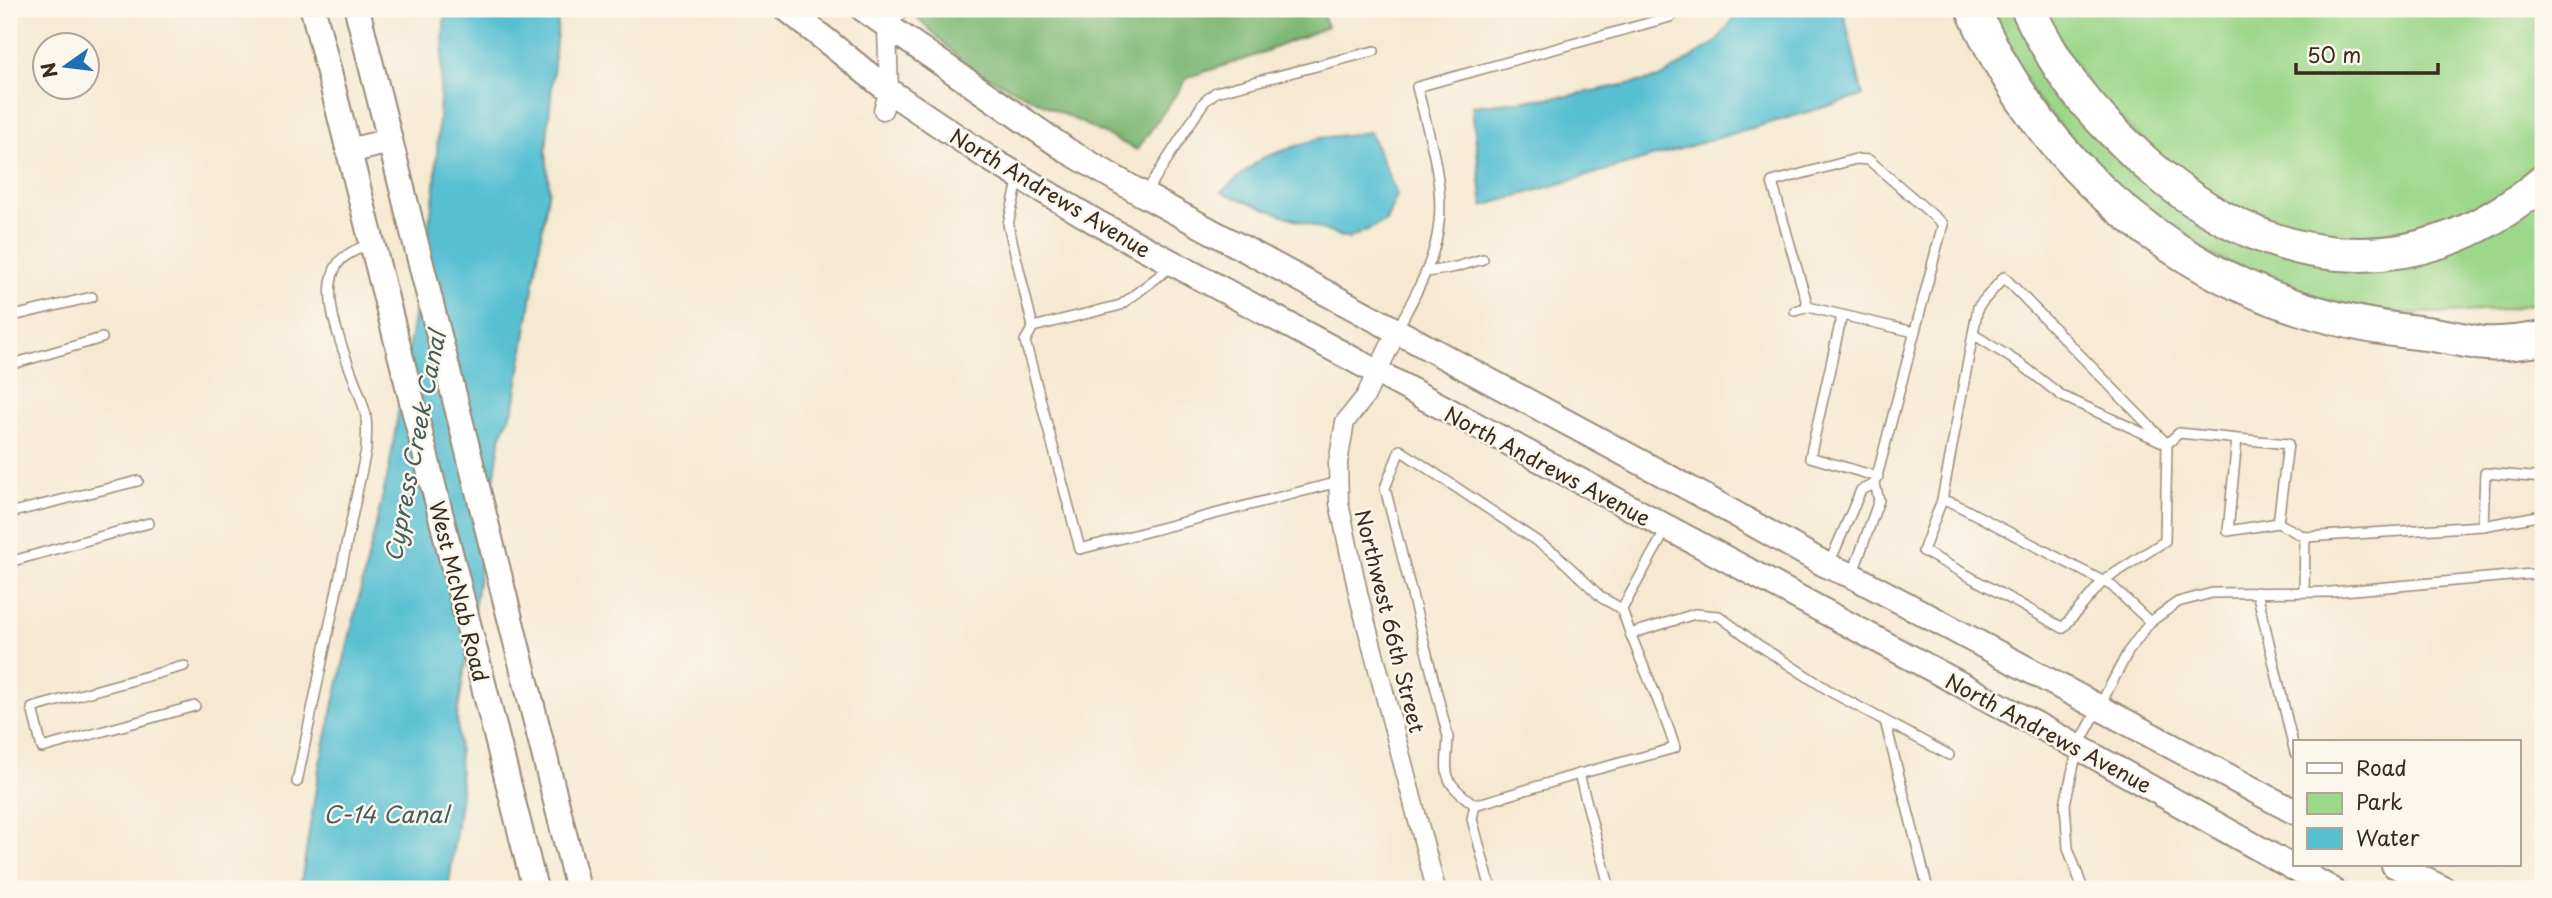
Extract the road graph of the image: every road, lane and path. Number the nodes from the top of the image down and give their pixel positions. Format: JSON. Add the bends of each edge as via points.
{"nodes":[{"id":1,"x":313,"y":9,"type":"edge"},
{"id":2,"x":357,"y":9,"type":"edge"},
{"id":3,"x":787,"y":9,"type":"edge"},
{"id":4,"x":863,"y":9,"type":"edge"},
{"id":5,"x":908,"y":9,"type":"edge"},
{"id":6,"x":1680,"y":9,"type":"edge"},
{"id":7,"x":1973,"y":9,"type":"edge"},
{"id":8,"x":2028,"y":9,"type":"edge"},
{"id":9,"x":890,"y":18,"type":"edge"},
{"id":10,"x":1374,"y":51,"type":"dead end"},
{"id":11,"x":886,"y":101,"type":"junction"},
{"id":12,"x":390,"y":141,"type":"junction"},
{"id":13,"x":349,"y":151,"type":"junction"},
{"id":14,"x":1019,"y":176,"type":"junction"},
{"id":15,"x":2543,"y":182,"type":"edge"},
{"id":16,"x":1144,"y":195,"type":"junction"},
{"id":17,"x":373,"y":243,"type":"junction"},
{"id":18,"x":1483,"y":259,"type":"dead end"},
{"id":19,"x":1173,"y":265,"type":"junction"},
{"id":20,"x":1427,"y":272,"type":"junction"},
{"id":21,"x":92,"y":296,"type":"dead end"},
{"id":22,"x":1808,"y":307,"type":"junction"},
{"id":23,"x":1795,"y":311,"type":"dead end"},
{"id":24,"x":1842,"y":315,"type":"junction"},
{"id":25,"x":9,"y":317,"type":"edge"},
{"id":26,"x":2543,"y":317,"type":"edge"},
{"id":27,"x":1033,"y":327,"type":"junction"},
{"id":28,"x":1397,"y":331,"type":"junction"},
{"id":29,"x":1914,"y":332,"type":"junction"},
{"id":30,"x":2426,"y":333,"type":"junction"},
{"id":31,"x":1973,"y":334,"type":"junction"},
{"id":32,"x":102,"y":338,"type":"dead end"},
{"id":33,"x":2543,"y":339,"type":"edge"},
{"id":34,"x":9,"y":365,"type":"edge"},
{"id":35,"x":1376,"y":373,"type":"junction"},
{"id":36,"x":2237,"y":439,"type":"junction"},
{"id":37,"x":2167,"y":444,"type":"junction"},
{"id":38,"x":2543,"y":478,"type":"edge"},
{"id":39,"x":1876,"y":480,"type":"junction"},
{"id":40,"x":138,"y":481,"type":"dead end"},
{"id":41,"x":1338,"y":482,"type":"junction"},
{"id":42,"x":1942,"y":500,"type":"junction"},
{"id":43,"x":9,"y":513,"type":"edge"},
{"id":44,"x":2543,"y":515,"type":"edge"},
{"id":45,"x":149,"y":523,"type":"dead end"},
{"id":46,"x":2278,"y":523,"type":"junction"},
{"id":47,"x":2483,"y":526,"type":"junction"},
{"id":48,"x":1667,"y":528,"type":"junction"},
{"id":49,"x":2305,"y":537,"type":"junction"},
{"id":50,"x":9,"y":562,"type":"edge"},
{"id":51,"x":1828,"y":566,"type":"junction"},
{"id":52,"x":2543,"y":573,"type":"edge"},
{"id":53,"x":1853,"y":576,"type":"junction"},
{"id":54,"x":2103,"y":581,"type":"junction"},
{"id":55,"x":2257,"y":592,"type":"junction"},
{"id":56,"x":2304,"y":592,"type":"junction"},
{"id":57,"x":1622,"y":609,"type":"junction"},
{"id":58,"x":2150,"y":622,"type":"junction"},
{"id":59,"x":1630,"y":634,"type":"junction"},
{"id":60,"x":184,"y":666,"type":"dead end"},
{"id":61,"x":195,"y":706,"type":"dead end"},
{"id":62,"x":2099,"y":707,"type":"junction"},
{"id":63,"x":1885,"y":721,"type":"junction"},
{"id":64,"x":2293,"y":745,"type":"edge"},
{"id":65,"x":2078,"y":747,"type":"junction"},
{"id":66,"x":1949,"y":755,"type":"dead end"},
{"id":67,"x":1579,"y":774,"type":"junction"},
{"id":68,"x":297,"y":782,"type":"dead end"},
{"id":69,"x":1475,"y":805,"type":"junction"},
{"id":70,"x":2293,"y":807,"type":"edge"},
{"id":71,"x":2396,"y":866,"type":"edge"},
{"id":72,"x":535,"y":889,"type":"edge"},
{"id":73,"x":578,"y":889,"type":"edge"},
{"id":74,"x":1436,"y":889,"type":"edge"},
{"id":75,"x":1491,"y":889,"type":"edge"},
{"id":76,"x":1610,"y":889,"type":"edge"},
{"id":77,"x":1928,"y":889,"type":"edge"},
{"id":78,"x":2083,"y":889,"type":"edge"},
{"id":79,"x":2331,"y":889,"type":"edge"},
{"id":80,"x":2444,"y":889,"type":"edge"}],
"edges":[{"from":1,"to":13,"type":"main road","name":"West McNab Road"},
{"from":2,"to":12,"type":"main road","name":"West McNab Road"},
{"from":3,"to":11,"type":"main road","name":"North Andrews Avenue"},
{"from":4,"to":9,"type":"main road","name":"North Andrews Avenue"},
{"from":5,"to":9,"type":"lane"},
{"from":6,"to":20,"type":"lane","via":[[1670,17],[1417,87],[1438,185],[1439,222]]},
{"from":7,"to":30,"type":"highway","via":[[2004,72],[2042,129],[2090,181],[2141,226],[2230,280],[2288,305],[2358,325]]},
{"from":8,"to":15,"type":"highway","via":[[2071,84],[2145,162],[2211,211],[2281,243],[2348,255],[2417,248],[2478,226]]},
{"from":9,"to":11,"type":"street"},
{"from":9,"to":16,"type":"main road","name":"North Andrews Avenue","via":[[1068,151]]},
{"from":10,"to":16,"type":"lane","via":[[1216,92],[1204,102]]},
{"from":11,"to":14,"type":"main road","name":"North Andrews Avenue"},
{"from":12,"to":13,"type":"main road"},
{"from":12,"to":73,"type":"main road","name":"West McNab Road"},
{"from":13,"to":17,"type":"main road","name":"West McNab Road"},
{"from":14,"to":19,"type":"main road","name":"North Andrews Avenue"},
{"from":14,"to":27,"type":"lane","via":[[1007,224]]},
{"from":16,"to":28,"type":"main road","name":"North Andrews Avenue"},
{"from":17,"to":68,"type":"lane","via":[[339,261],[332,278],[335,327],[366,414],[366,450]]},
{"from":17,"to":72,"type":"main road","name":"West McNab Road"},
{"from":18,"to":20,"type":"lane"},
{"from":19,"to":27,"type":"lane","via":[[1121,305]]},
{"from":19,"to":35,"type":"main road","name":"North Andrews Avenue"},
{"from":20,"to":28,"type":"lane"},
{"from":21,"to":25,"type":"lane"},
{"from":22,"to":23,"type":"lane"},
{"from":22,"to":24,"type":"lane"},
{"from":22,"to":29,"type":"lane","via":[[1772,182],[1856,159],[1869,160],[1943,224]]},
{"from":24,"to":29,"type":"lane"},
{"from":24,"to":39,"type":"lane","via":[[1810,457]]},
{"from":26,"to":30,"type":"highway"},
{"from":27,"to":41,"type":"lane","via":[[1026,341],[1080,549]]},
{"from":28,"to":35,"type":"street","name":"Northwest 66th Street"},
{"from":28,"to":51,"type":"main road","name":"North Andrews Avenue"},
{"from":29,"to":39,"type":"lane"},
{"from":30,"to":33,"type":"highway","via":[[2483,343]]},
{"from":31,"to":37,"type":"lane","via":[[2063,396]]},
{"from":31,"to":37,"type":"lane","via":[[1978,306],[2004,277]]},
{"from":31,"to":42,"type":"lane"},
{"from":32,"to":34,"type":"lane"},
{"from":35,"to":41,"type":"street","name":"Northwest 66th Street","via":[[1365,397],[1345,422]]},
{"from":35,"to":48,"type":"main road","name":"North Andrews Avenue"},
{"from":36,"to":37,"type":"lane","via":[[2179,433]]},
{"from":36,"to":46,"type":"lane","via":[[2288,444]]},
{"from":36,"to":46,"type":"lane","via":[[2228,531]]},
{"from":37,"to":54,"type":"lane","via":[[2165,541]]},
{"from":38,"to":47,"type":"lane","via":[[2485,473]]},
{"from":39,"to":51,"type":"lane","via":[[1861,490]]},
{"from":39,"to":53,"type":"lane","via":[[1880,500]]},
{"from":40,"to":43,"type":"lane"},
{"from":41,"to":74,"type":"street","name":"Northwest 66th Street","via":[[1359,597]]},
{"from":42,"to":54,"type":"lane"},
{"from":42,"to":54,"type":"lane","via":[[1923,551],[2063,628]]},
{"from":44,"to":47,"type":"lane"},
{"from":45,"to":50,"type":"lane"},
{"from":46,"to":49,"type":"lane"},
{"from":47,"to":49,"type":"lane"},
{"from":48,"to":57,"type":"lane"},
{"from":48,"to":65,"type":"main road","name":"North Andrews Avenue"},
{"from":49,"to":56,"type":"lane"},
{"from":51,"to":53,"type":"main road","name":"North Andrews Avenue"},
{"from":52,"to":56,"type":"lane"},
{"from":53,"to":62,"type":"main road","name":"North Andrews Avenue"},
{"from":54,"to":58,"type":"lane"},
{"from":55,"to":56,"type":"lane"},
{"from":55,"to":58,"type":"lane","via":[[2212,593],[2178,602]]},
{"from":55,"to":64,"type":"lane"},
{"from":57,"to":59,"type":"lane"},
{"from":57,"to":69,"type":"lane","via":[[1602,598],[1556,554],[1399,450],[1385,488],[1448,737],[1446,771],[1452,788]]},
{"from":58,"to":62,"type":"lane"},
{"from":59,"to":63,"type":"lane","via":[[1695,614],[1719,616],[1833,693]]},
{"from":59,"to":67,"type":"lane","via":[[1675,748]]},
{"from":60,"to":61,"type":"lane","via":[[32,708],[42,748]]},
{"from":62,"to":65,"type":"lane"},
{"from":62,"to":70,"type":"main road","name":"North Andrews Avenue"},
{"from":63,"to":66,"type":"lane"},
{"from":63,"to":77,"type":"lane"},
{"from":65,"to":78,"type":"lane","via":[[2065,804],[2068,848]]},
{"from":65,"to":79,"type":"main road","name":"North Andrews Avenue"},
{"from":67,"to":69,"type":"lane"},
{"from":67,"to":76,"type":"lane"},
{"from":69,"to":75,"type":"lane","via":[[1472,819]]},
{"from":71,"to":80,"type":"main road"}]}
